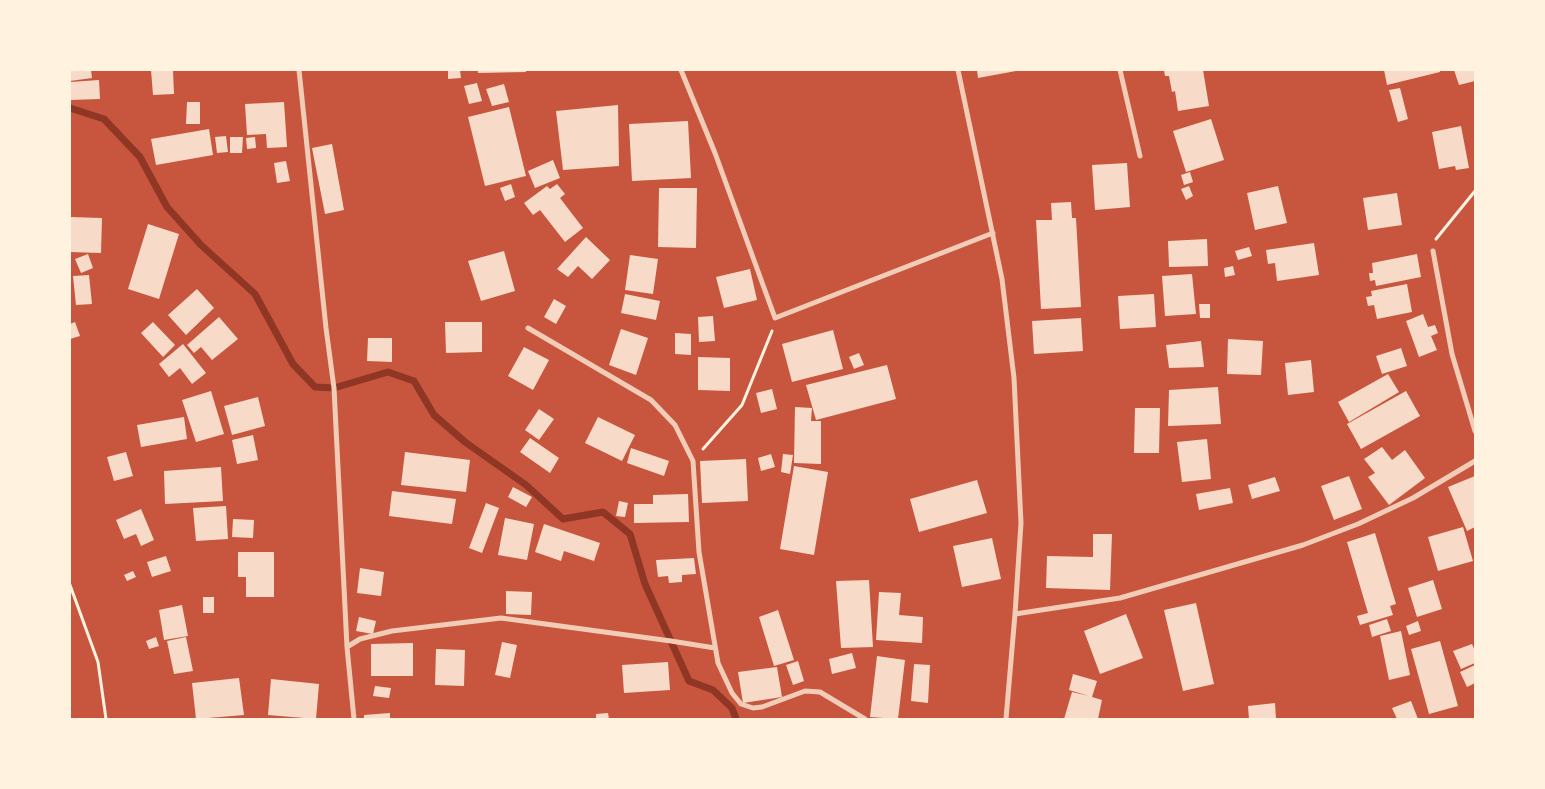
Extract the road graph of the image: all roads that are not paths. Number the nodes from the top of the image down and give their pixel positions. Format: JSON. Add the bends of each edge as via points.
{"nodes":[{"id":1,"x":299,"y":70,"type":"edge"},
{"id":2,"x":681,"y":70,"type":"edge"},
{"id":3,"x":958,"y":70,"type":"edge"},
{"id":4,"x":1120,"y":70,"type":"edge"},
{"id":5,"x":1140,"y":156,"type":"dead end"},
{"id":6,"x":993,"y":234,"type":"junction"},
{"id":7,"x":1433,"y":251,"type":"road end"},
{"id":8,"x":528,"y":328,"type":"dead end"},
{"id":9,"x":1475,"y":431,"type":"edge"},
{"id":10,"x":1475,"y":461,"type":"edge"},
{"id":11,"x":1015,"y":614,"type":"junction"},
{"id":12,"x":347,"y":647,"type":"junction"},
{"id":13,"x":715,"y":648,"type":"junction"},
{"id":14,"x":354,"y":719,"type":"edge"},
{"id":15,"x":865,"y":719,"type":"edge"},
{"id":16,"x":1006,"y":719,"type":"edge"}],
"edges":[{"from":1,"to":12,"type":"street","via":[[334,388]]},
{"from":2,"to":6,"type":"street","via":[[775,318]]},
{"from":3,"to":6,"type":"street"},
{"from":4,"to":5,"type":"street"},
{"from":6,"to":11,"type":"street","via":[[1014,378],[1021,523]]},
{"from":7,"to":9,"type":"street","via":[[1452,354]]},
{"from":8,"to":13,"type":"street","via":[[651,400],[675,424],[693,461],[699,552]]},
{"from":10,"to":11,"type":"street","via":[[1414,498],[1304,545],[1120,598]]},
{"from":11,"to":16,"type":"street"},
{"from":12,"to":13,"type":"street","via":[[360,639],[392,631],[501,618]]},
{"from":12,"to":14,"type":"street"},
{"from":13,"to":15,"type":"street","via":[[723,676],[741,704],[762,707],[805,691],[820,692]]}]}
